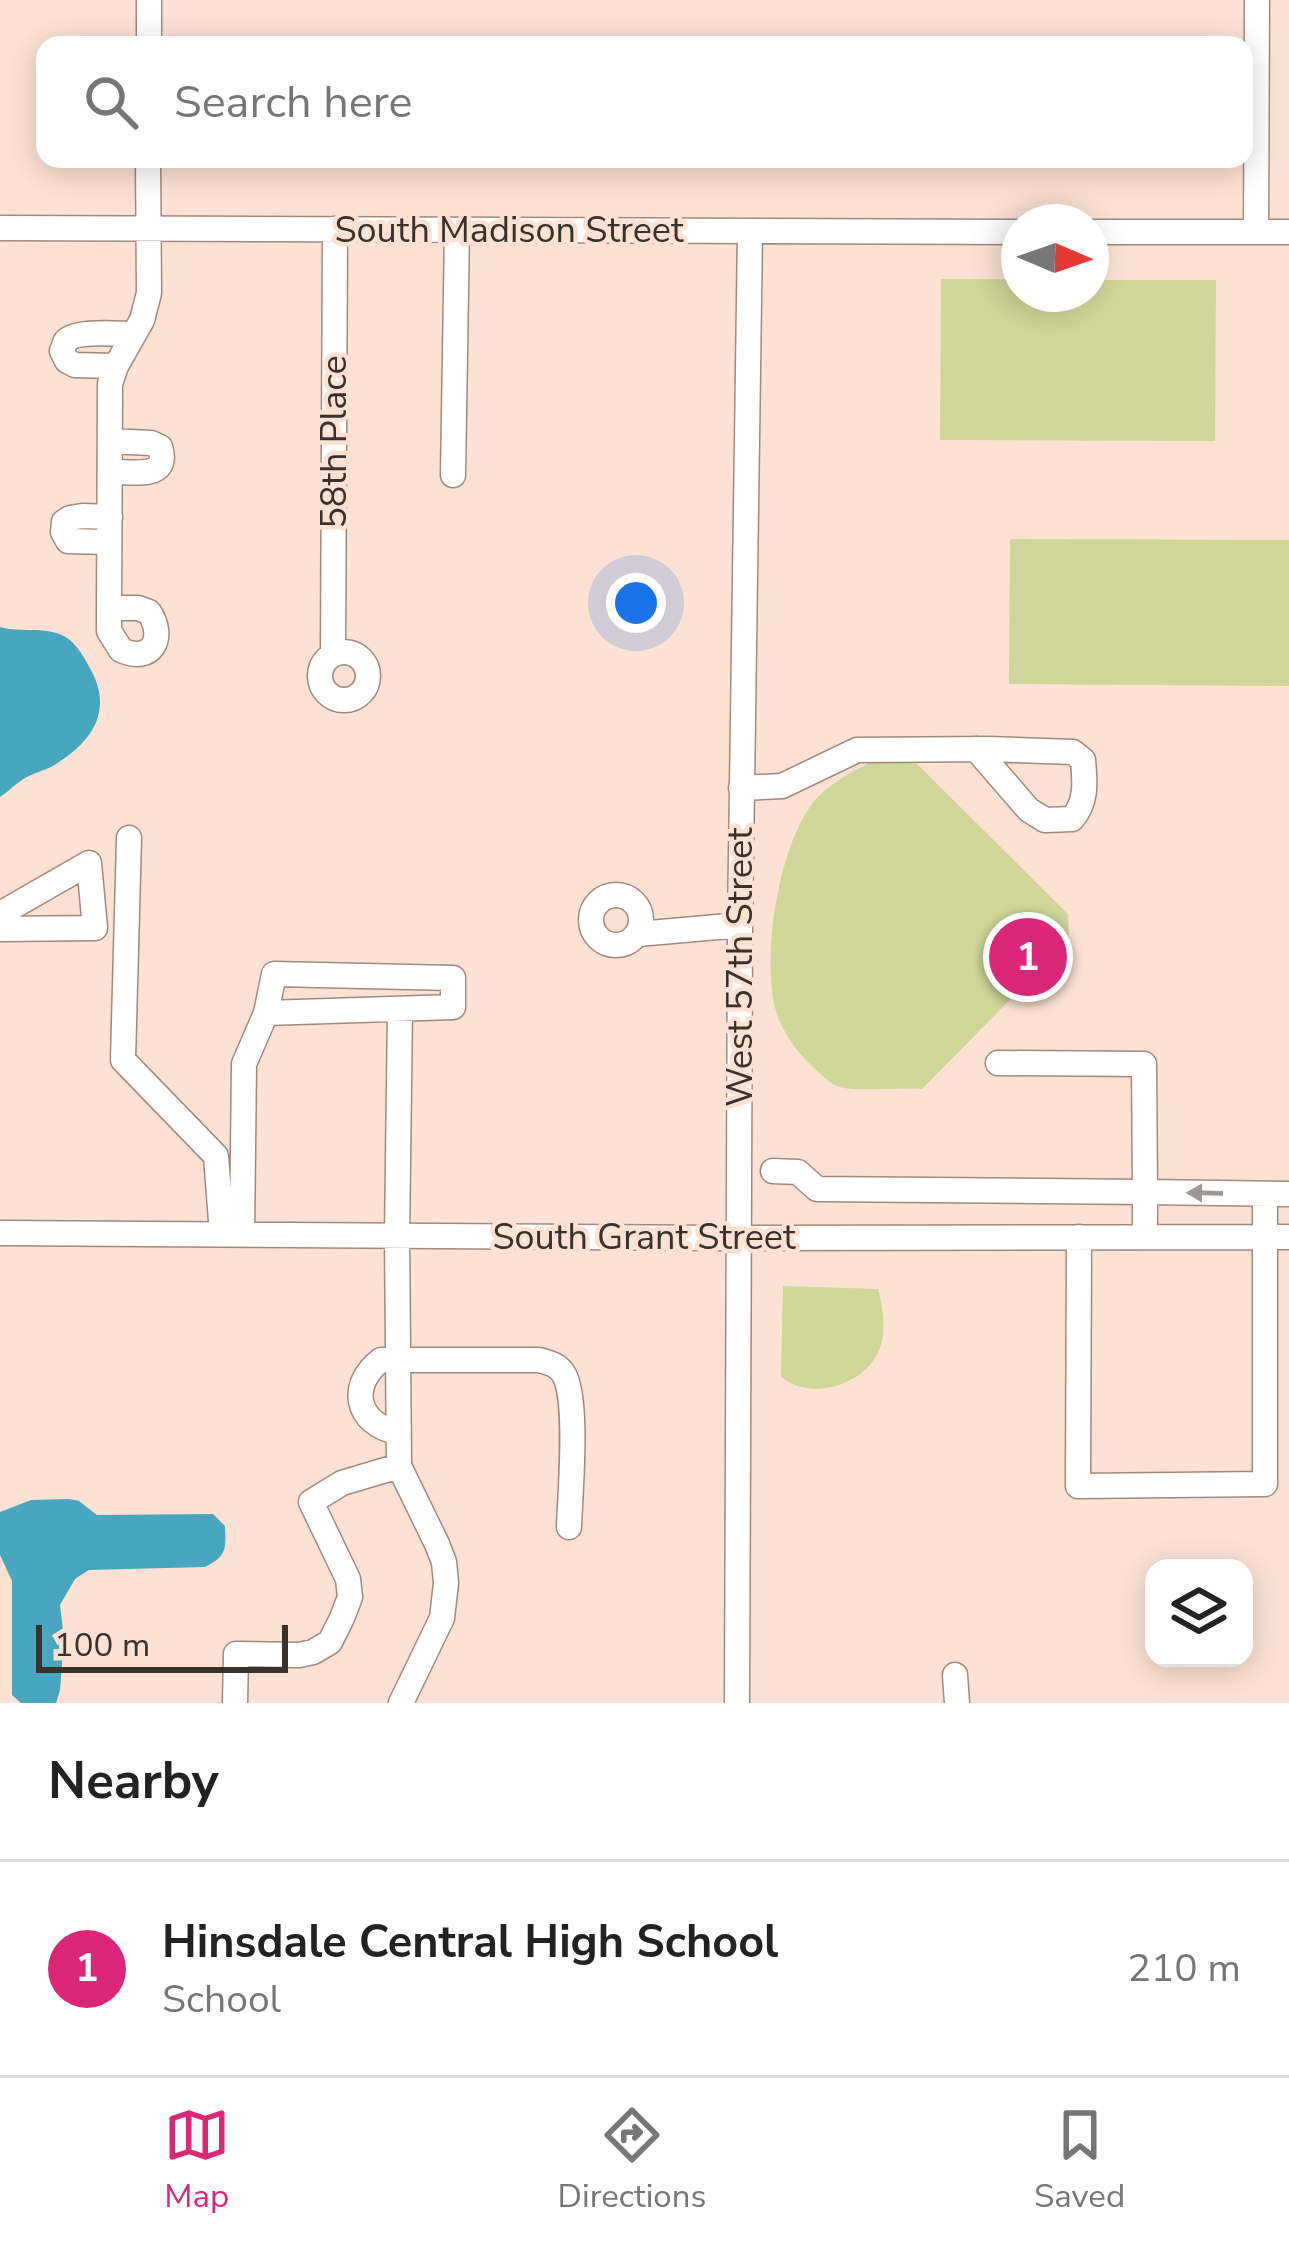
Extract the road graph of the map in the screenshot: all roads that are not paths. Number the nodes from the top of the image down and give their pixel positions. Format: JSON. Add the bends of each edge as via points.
{"nodes":[{"id":1,"x":149,"y":0,"type":"edge"},
{"id":2,"x":1257,"y":0,"type":"edge"},
{"id":3,"x":149,"y":36,"type":"edge"},
{"id":4,"x":148,"y":168,"type":"edge"},
{"id":5,"x":0,"y":228,"type":"edge"},
{"id":6,"x":148,"y":228,"type":"junction"},
{"id":7,"x":335,"y":230,"type":"junction"},
{"id":8,"x":457,"y":230,"type":"junction"},
{"id":9,"x":750,"y":231,"type":"junction"},
{"id":10,"x":1001,"y":232,"type":"edge"},
{"id":11,"x":1109,"y":232,"type":"edge"},
{"id":12,"x":1256,"y":232,"type":"junction"},
{"id":13,"x":1289,"y":232,"type":"edge"},
{"id":14,"x":134,"y":334,"type":"junction"},
{"id":15,"x":116,"y":366,"type":"junction"},
{"id":16,"x":110,"y":442,"type":"junction"},
{"id":17,"x":110,"y":472,"type":"junction"},
{"id":18,"x":453,"y":475,"type":"dead end"},
{"id":19,"x":109,"y":608,"type":"dead end"},
{"id":20,"x":333,"y":654,"type":"dead end"},
{"id":21,"x":976,"y":749,"type":"dead end"},
{"id":22,"x":741,"y":788,"type":"junction"},
{"id":23,"x":129,"y":838,"type":"dead end"},
{"id":24,"x":0,"y":914,"type":"edge"},
{"id":25,"x":740,"y":925,"type":"junction"},
{"id":26,"x":0,"y":929,"type":"edge"},
{"id":27,"x":638,"y":934,"type":"dead end"},
{"id":28,"x":400,"y":1010,"type":"junction"},
{"id":29,"x":266,"y":1013,"type":"junction"},
{"id":30,"x":998,"y":1063,"type":"dead end"},
{"id":31,"x":738,"y":1154,"type":"junction"},
{"id":32,"x":773,"y":1171,"type":"junction"},
{"id":33,"x":738,"y":1189,"type":"junction"},
{"id":34,"x":1145,"y":1192,"type":"junction"},
{"id":35,"x":1277,"y":1194,"type":"edge"},
{"id":36,"x":0,"y":1232,"type":"edge"},
{"id":37,"x":232,"y":1234,"type":"junction"},
{"id":38,"x":397,"y":1236,"type":"junction"},
{"id":39,"x":1079,"y":1237,"type":"junction"},
{"id":40,"x":1145,"y":1237,"type":"junction"},
{"id":41,"x":1277,"y":1237,"type":"edge"},
{"id":42,"x":737,"y":1238,"type":"junction"},
{"id":43,"x":397,"y":1358,"type":"junction"},
{"id":44,"x":397,"y":1432,"type":"junction"},
{"id":45,"x":399,"y":1466,"type":"junction"},
{"id":46,"x":1277,"y":1484,"type":"edge"},
{"id":47,"x":569,"y":1527,"type":"dead end"},
{"id":48,"x":956,"y":1675,"type":"dead end"},
{"id":49,"x":236,"y":1703,"type":"edge"},
{"id":50,"x":401,"y":1703,"type":"edge"},
{"id":51,"x":737,"y":1703,"type":"edge"},
{"id":52,"x":957,"y":1703,"type":"edge"}],
"edges":[{"from":1,"to":3,"type":"street"},
{"from":2,"to":12,"type":"street"},
{"from":4,"to":6,"type":"street"},
{"from":5,"to":6,"type":"street","name":"South Madison Street"},
{"from":6,"to":7,"type":"street","name":"South Madison Street"},
{"from":6,"to":14,"type":"street","via":[[149,293]]},
{"from":7,"to":8,"type":"street","name":"South Madison Street"},
{"from":7,"to":20,"type":"street","name":"58th Place"},
{"from":8,"to":9,"type":"street","name":"South Madison Street"},
{"from":8,"to":18,"type":"street"},
{"from":9,"to":10,"type":"street","name":"South Madison Street"},
{"from":9,"to":22,"type":"street","name":"West 57th Street"},
{"from":11,"to":12,"type":"street"},
{"from":12,"to":13,"type":"street"},
{"from":14,"to":15,"type":"street"},
{"from":14,"to":15,"type":"street","via":[[83,334],[64,343],[68,362]]},
{"from":15,"to":16,"type":"street"},
{"from":16,"to":17,"type":"street"},
{"from":16,"to":17,"type":"street","via":[[151,443],[164,458],[153,472]]},
{"from":17,"to":19,"type":"street"},
{"from":21,"to":22,"type":"street","via":[[857,750],[782,786]]},
{"from":22,"to":25,"type":"street","name":"West 57th Street"},
{"from":23,"to":37,"type":"street","via":[[123,1060],[216,1156]]},
{"from":24,"to":26,"type":"street","via":[[89,863],[95,928]]},
{"from":25,"to":27,"type":"street"},
{"from":25,"to":31,"type":"street","name":"West 57th Street"},
{"from":28,"to":29,"type":"street"},
{"from":28,"to":29,"type":"street","via":[[453,1007],[453,978],[274,974]]},
{"from":28,"to":38,"type":"street"},
{"from":29,"to":37,"type":"street","via":[[244,1064]]},
{"from":30,"to":34,"type":"street","via":[[1144,1064]]},
{"from":31,"to":32,"type":"street"},
{"from":31,"to":33,"type":"street","name":"West 57th Street"},
{"from":32,"to":33,"type":"street"},
{"from":32,"to":34,"type":"street","via":[[797,1172],[817,1189]]},
{"from":33,"to":42,"type":"street","name":"West 57th Street"},
{"from":35,"to":34,"type":"street","one_way":true},
{"from":34,"to":40,"type":"street"},
{"from":35,"to":41,"type":"street"},
{"from":36,"to":37,"type":"street","name":"South Grant Street"},
{"from":37,"to":38,"type":"street","name":"South Grant Street"},
{"from":38,"to":42,"type":"street","name":"South Grant Street"},
{"from":38,"to":43,"type":"street"},
{"from":39,"to":40,"type":"street","name":"South Grant Street"},
{"from":39,"to":42,"type":"street","name":"South Grant Street"},
{"from":39,"to":46,"type":"street","via":[[1078,1486]]},
{"from":40,"to":41,"type":"street","name":"South Grant Street"},
{"from":41,"to":46,"type":"street"},
{"from":42,"to":51,"type":"street","name":"West 57th Street"},
{"from":43,"to":44,"type":"street"},
{"from":43,"to":44,"type":"street","via":[[371,1367],[360,1392],[376,1425]]},
{"from":43,"to":47,"type":"street","via":[[556,1365],[572,1400]]},
{"from":44,"to":45,"type":"street"},
{"from":45,"to":49,"type":"street","via":[[311,1502],[350,1598],[330,1642],[313,1652],[236,1654]]},
{"from":45,"to":50,"type":"street","via":[[437,1544],[446,1583],[442,1618]]},
{"from":48,"to":52,"type":"street"}]}
